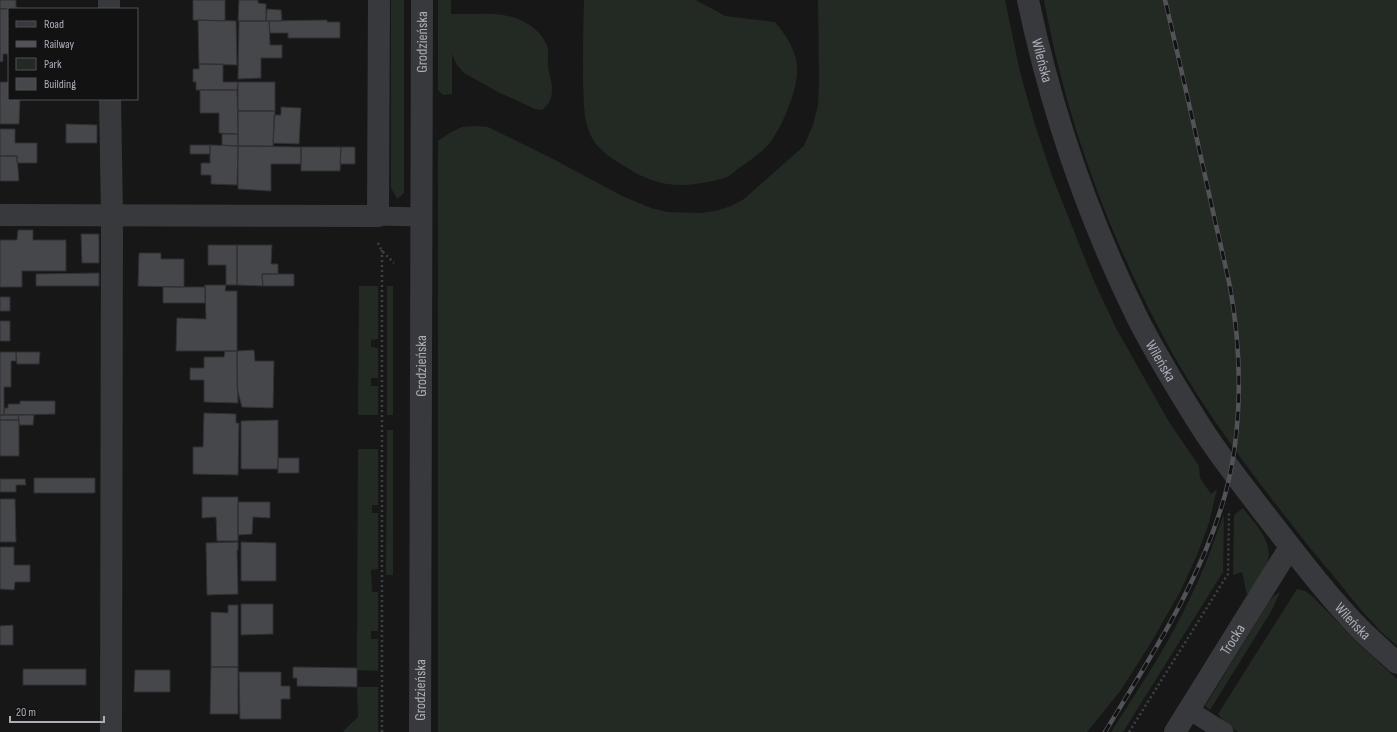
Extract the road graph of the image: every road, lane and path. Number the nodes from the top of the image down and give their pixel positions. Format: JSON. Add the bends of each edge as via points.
{"nodes":[{"id":1,"x":379,"y":0,"type":"edge"},
{"id":2,"x":422,"y":0,"type":"edge"},
{"id":3,"x":1028,"y":0,"type":"edge"},
{"id":4,"x":110,"y":100,"type":"edge"},
{"id":5,"x":0,"y":215,"type":"edge"},
{"id":6,"x":112,"y":215,"type":"junction"},
{"id":7,"x":378,"y":216,"type":"junction"},
{"id":8,"x":422,"y":217,"type":"junction"},
{"id":9,"x":382,"y":251,"type":"dead end"},
{"id":10,"x":1229,"y":508,"type":"dead end"},
{"id":11,"x":1290,"y":547,"type":"junction"},
{"id":12,"x":1397,"y":663,"type":"edge"},
{"id":13,"x":1189,"y":710,"type":"junction"},
{"id":14,"x":111,"y":732,"type":"edge"},
{"id":15,"x":382,"y":732,"type":"edge"},
{"id":16,"x":420,"y":732,"type":"edge"},
{"id":17,"x":1129,"y":732,"type":"edge"},
{"id":18,"x":1175,"y":732,"type":"edge"},
{"id":19,"x":1224,"y":732,"type":"edge"}],
"edges":[{"from":1,"to":7,"type":"street"},
{"from":2,"to":8,"type":"street","name":"Grodzieńska"},
{"from":3,"to":11,"type":"street","name":"Wileńska","via":[[1048,84],[1071,157],[1091,213],[1136,315],[1196,420],[1230,470]]},
{"from":4,"to":6,"type":"street"},
{"from":5,"to":6,"type":"street"},
{"from":6,"to":7,"type":"street"},
{"from":6,"to":14,"type":"street"},
{"from":7,"to":8,"type":"lane"},
{"from":8,"to":16,"type":"street","name":"Grodzieńska"},
{"from":9,"to":15,"type":"path"},
{"from":10,"to":17,"type":"path","via":[[1228,574]]},
{"from":11,"to":12,"type":"street","name":"Wileńska","via":[[1360,629]]},
{"from":11,"to":13,"type":"street","name":"Trocka"},
{"from":13,"to":18,"type":"street","name":"Trocka"},
{"from":13,"to":19,"type":"lane"}]}
